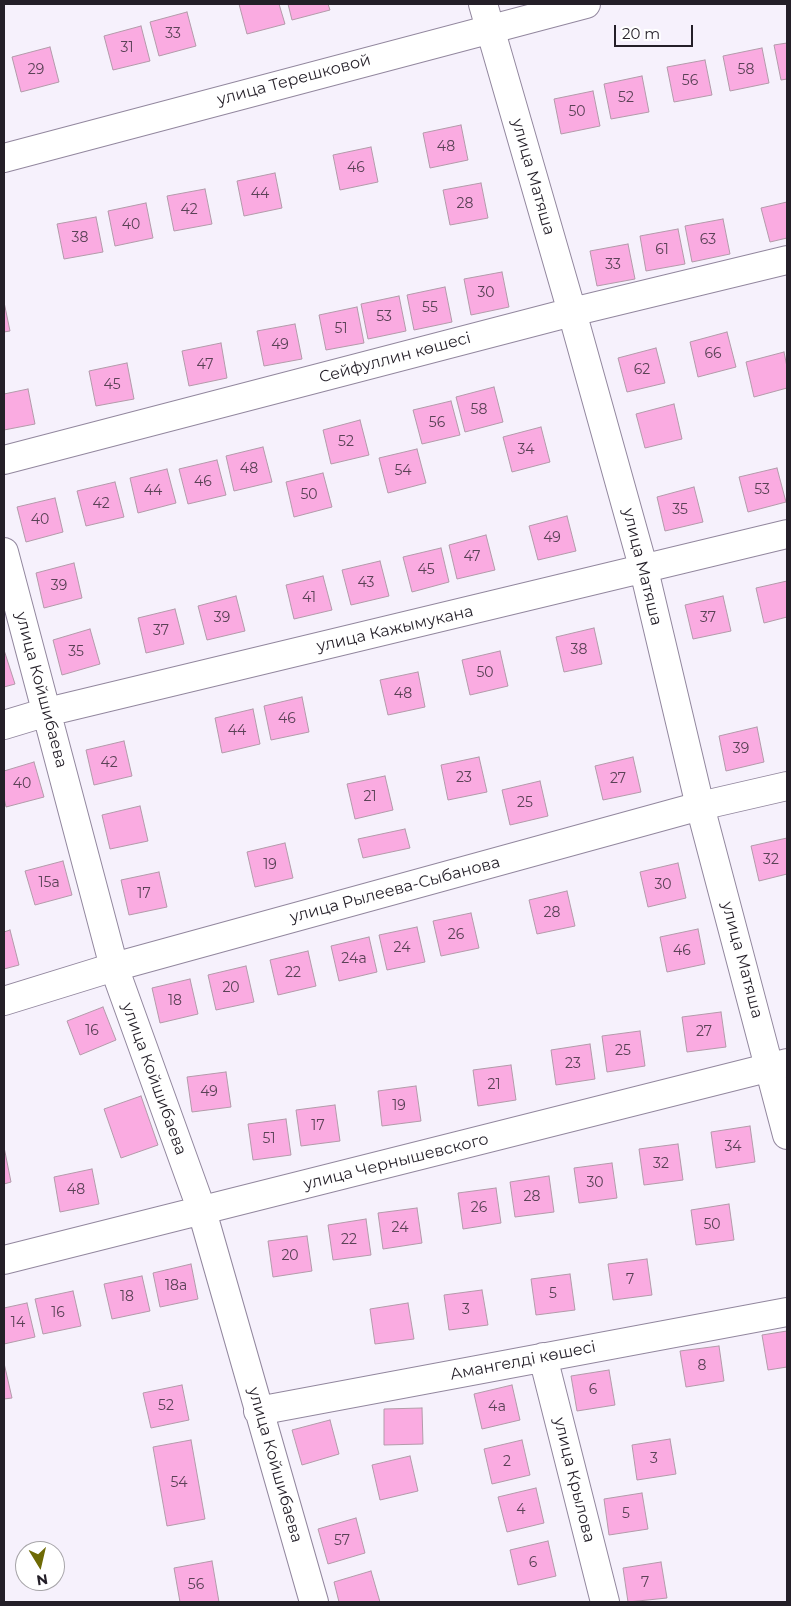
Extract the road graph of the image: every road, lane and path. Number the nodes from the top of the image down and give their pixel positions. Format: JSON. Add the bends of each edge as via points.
{"nodes":[{"id":1,"x":586,"y":4,"type":"edge"},
{"id":2,"x":486,"y":16,"type":"edge"},
{"id":3,"x":4,"y":158,"type":"edge"},
{"id":4,"x":787,"y":260,"type":"edge"},
{"id":5,"x":572,"y":312,"type":"junction"},
{"id":6,"x":4,"y":460,"type":"edge"},
{"id":7,"x":787,"y":534,"type":"edge"},
{"id":8,"x":4,"y":552,"type":"edge"},
{"id":9,"x":644,"y":570,"type":"junction"},
{"id":10,"x":48,"y":712,"type":"junction"},
{"id":11,"x":4,"y":725,"type":"edge"},
{"id":12,"x":787,"y":786,"type":"edge"},
{"id":13,"x":700,"y":806,"type":"junction"},
{"id":14,"x":114,"y":967,"type":"junction"},
{"id":15,"x":4,"y":1000,"type":"edge"},
{"id":16,"x":779,"y":1065,"type":"edge"},
{"id":17,"x":787,"y":1135,"type":"edge"},
{"id":18,"x":202,"y":1211,"type":"junction"},
{"id":19,"x":4,"y":1260,"type":"edge"},
{"id":20,"x":787,"y":1312,"type":"edge"},
{"id":21,"x":543,"y":1357,"type":"junction"},
{"id":22,"x":258,"y":1410,"type":"junction"},
{"id":23,"x":314,"y":1602,"type":"edge"},
{"id":24,"x":605,"y":1602,"type":"edge"}],
"edges":[{"from":1,"to":2,"type":"street","name":"улица Терешковой"},
{"from":2,"to":3,"type":"street","name":"улица Терешковой"},
{"from":2,"to":5,"type":"street","name":"улица Матяша"},
{"from":4,"to":5,"type":"street","name":"Сейфуллин көшесі"},
{"from":5,"to":6,"type":"street","name":"Сейфуллин көшесі"},
{"from":5,"to":9,"type":"street","name":"улица Матяша"},
{"from":7,"to":9,"type":"street","name":"улица Кажымукана"},
{"from":8,"to":10,"type":"street","name":"улица Койшибаева"},
{"from":9,"to":10,"type":"street","name":"улица Кажымукана"},
{"from":9,"to":13,"type":"street","name":"улица Матяша"},
{"from":10,"to":11,"type":"street","name":"улица Кажымукана"},
{"from":10,"to":14,"type":"street","name":"улица Койшибаева"},
{"from":12,"to":13,"type":"street","name":"улица Рылеева-Сыбанова"},
{"from":13,"to":14,"type":"street","name":"улица Рылеева-Сыбанова"},
{"from":13,"to":16,"type":"street","name":"улица Матяша"},
{"from":14,"to":15,"type":"street","name":"улица Рылеева-Сыбанова"},
{"from":14,"to":18,"type":"street","name":"улица Койшибаева"},
{"from":16,"to":17,"type":"street","name":"улица Матяша"},
{"from":16,"to":18,"type":"street","name":"улица Чернышевского"},
{"from":18,"to":19,"type":"street","name":"улица Чернышевского"},
{"from":18,"to":22,"type":"street","name":"улица Койшибаева"},
{"from":20,"to":21,"type":"street","name":"Амангелді көшесі"},
{"from":21,"to":22,"type":"street","name":"Амангелді көшесі"},
{"from":21,"to":24,"type":"street","name":"улица Крылова"},
{"from":22,"to":23,"type":"street","name":"улица Койшибаева"}]}
